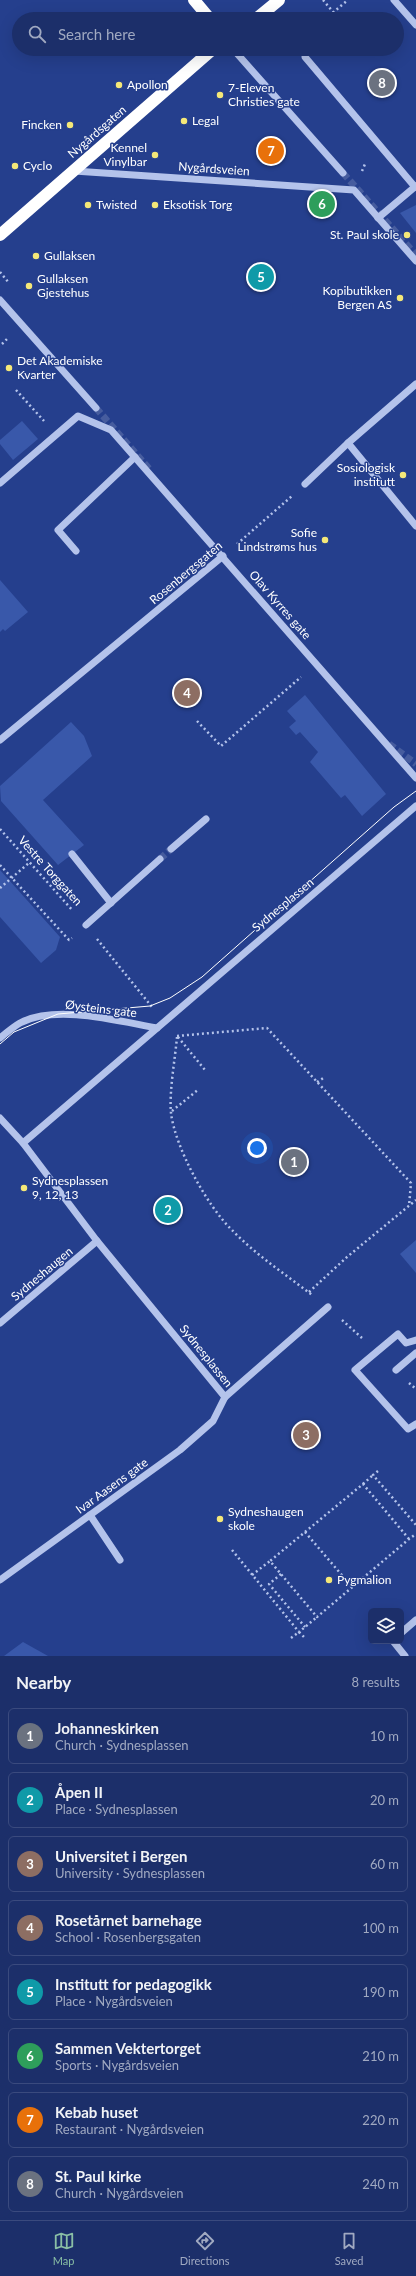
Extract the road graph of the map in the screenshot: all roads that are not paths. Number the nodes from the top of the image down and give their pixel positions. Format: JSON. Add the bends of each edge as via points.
{"nodes":[{"id":1,"x":194,"y":0,"type":"edge"},
{"id":2,"x":280,"y":0,"type":"edge"},
{"id":3,"x":394,"y":0,"type":"edge"},
{"id":4,"x":204,"y":12,"type":"edge"},
{"id":5,"x":265,"y":12,"type":"edge"},
{"id":6,"x":416,"y":26,"type":"edge"},
{"id":7,"x":205,"y":56,"type":"edge"},
{"id":8,"x":239,"y":56,"type":"edge"},
{"id":9,"x":305,"y":56,"type":"edge"},
{"id":10,"x":74,"y":171,"type":"junction"},
{"id":11,"x":343,"y":173,"type":"tunnel mouth"},
{"id":12,"x":415,"y":186,"type":"edge"},
{"id":13,"x":378,"y":218,"type":"junction"},
{"id":14,"x":0,"y":235,"type":"edge"},
{"id":15,"x":416,"y":261,"type":"edge"},
{"id":16,"x":0,"y":300,"type":"edge"},
{"id":17,"x":416,"y":384,"type":"edge"},
{"id":18,"x":96,"y":408,"type":"tunnel mouth"},
{"id":19,"x":348,"y":443,"type":"junction"},
{"id":20,"x":135,"y":457,"type":"junction"},
{"id":21,"x":0,"y":483,"type":"edge"},
{"id":22,"x":305,"y":484,"type":"road end"},
{"id":23,"x":416,"y":526,"type":"edge"},
{"id":24,"x":76,"y":551,"type":"dead end"},
{"id":25,"x":223,"y":556,"type":"junction"},
{"id":26,"x":0,"y":740,"type":"edge"},
{"id":27,"x":416,"y":778,"type":"edge"},
{"id":28,"x":416,"y":806,"type":"edge"},
{"id":29,"x":206,"y":819,"type":"dead end"},
{"id":30,"x":171,"y":849,"type":"tunnel mouth"},
{"id":31,"x":72,"y":854,"type":"dead end"},
{"id":32,"x":160,"y":859,"type":"tunnel mouth"},
{"id":33,"x":111,"y":903,"type":"junction"},
{"id":34,"x":86,"y":925,"type":"road end"},
{"id":35,"x":157,"y":1028,"type":"junction"},
{"id":36,"x":0,"y":1038,"type":"edge"},
{"id":37,"x":0,"y":1118,"type":"edge"},
{"id":38,"x":23,"y":1143,"type":"junction"},
{"id":39,"x":97,"y":1241,"type":"junction"},
{"id":40,"x":328,"y":1307,"type":"road end"},
{"id":41,"x":0,"y":1323,"type":"edge"},
{"id":42,"x":416,"y":1340,"type":"edge"},
{"id":43,"x":416,"y":1353,"type":"edge"},
{"id":44,"x":396,"y":1370,"type":"dead end"},
{"id":45,"x":225,"y":1397,"type":"junction"},
{"id":46,"x":416,"y":1424,"type":"edge"},
{"id":47,"x":90,"y":1515,"type":"junction"},
{"id":48,"x":120,"y":1560,"type":"dead end"},
{"id":49,"x":0,"y":1580,"type":"edge"},
{"id":50,"x":416,"y":1620,"type":"edge"},
{"id":51,"x":404,"y":1630,"type":"edge"},
{"id":52,"x":395,"y":1644,"type":"edge"},
{"id":53,"x":405,"y":1656,"type":"edge"}],
"edges":[{"from":1,"to":4,"type":"highway"},
{"from":2,"to":5,"type":"highway"},
{"from":3,"to":6,"type":"street"},
{"from":7,"to":10,"type":"highway","name":"Nygårdsgaten"},
{"from":8,"to":11,"type":"street"},
{"from":9,"to":12,"type":"street"},
{"from":10,"to":13,"type":"street","name":"Nygårdsveien","via":[[354,190]]},
{"from":10,"to":14,"type":"highway","name":"Nygårdsgaten"},
{"from":12,"to":13,"type":"street"},
{"from":13,"to":15,"type":"street"},
{"from":16,"to":18,"type":"street"},
{"from":17,"to":19,"type":"street"},
{"from":19,"to":22,"type":"street"},
{"from":19,"to":23,"type":"street"},
{"from":20,"to":21,"type":"street","name":"Olav Kyrres gate","via":[[111,430],[78,416]]},
{"from":20,"to":24,"type":"street","via":[[58,530]]},
{"from":20,"to":25,"type":"street","name":"Olav Kyrres gate"},
{"from":25,"to":26,"type":"street","name":"Rosenbergsgaten"},
{"from":25,"to":27,"type":"street","name":"Olav Kyrres gate"},
{"from":28,"to":35,"type":"street","name":"Sydnesplassen"},
{"from":29,"to":30,"type":"street"},
{"from":31,"to":33,"type":"street"},
{"from":32,"to":33,"type":"street"},
{"from":33,"to":34,"type":"street"},
{"from":35,"to":36,"type":"street","name":"Øysteins gate","via":[[79,1015],[37,1016],[19,1023]]},
{"from":35,"to":38,"type":"street","name":"Sydnesplassen"},
{"from":37,"to":38,"type":"street"},
{"from":38,"to":39,"type":"street","name":"Sydnesplassen"},
{"from":39,"to":41,"type":"street","name":"Sydneshaugen"},
{"from":39,"to":45,"type":"street","name":"Sydnesplassen"},
{"from":40,"to":45,"type":"street","name":"Sydnesplassen"},
{"from":42,"to":46,"type":"street","via":[[406,1343],[398,1334],[355,1370],[408,1429]]},
{"from":43,"to":44,"type":"street"},
{"from":45,"to":47,"type":"street","name":"Ivar Aasens gate","via":[[213,1421],[180,1450]]},
{"from":47,"to":48,"type":"street"},
{"from":47,"to":49,"type":"street","name":"Ivar Aasens gate"},
{"from":50,"to":51,"type":"street"},
{"from":52,"to":53,"type":"street"}]}
